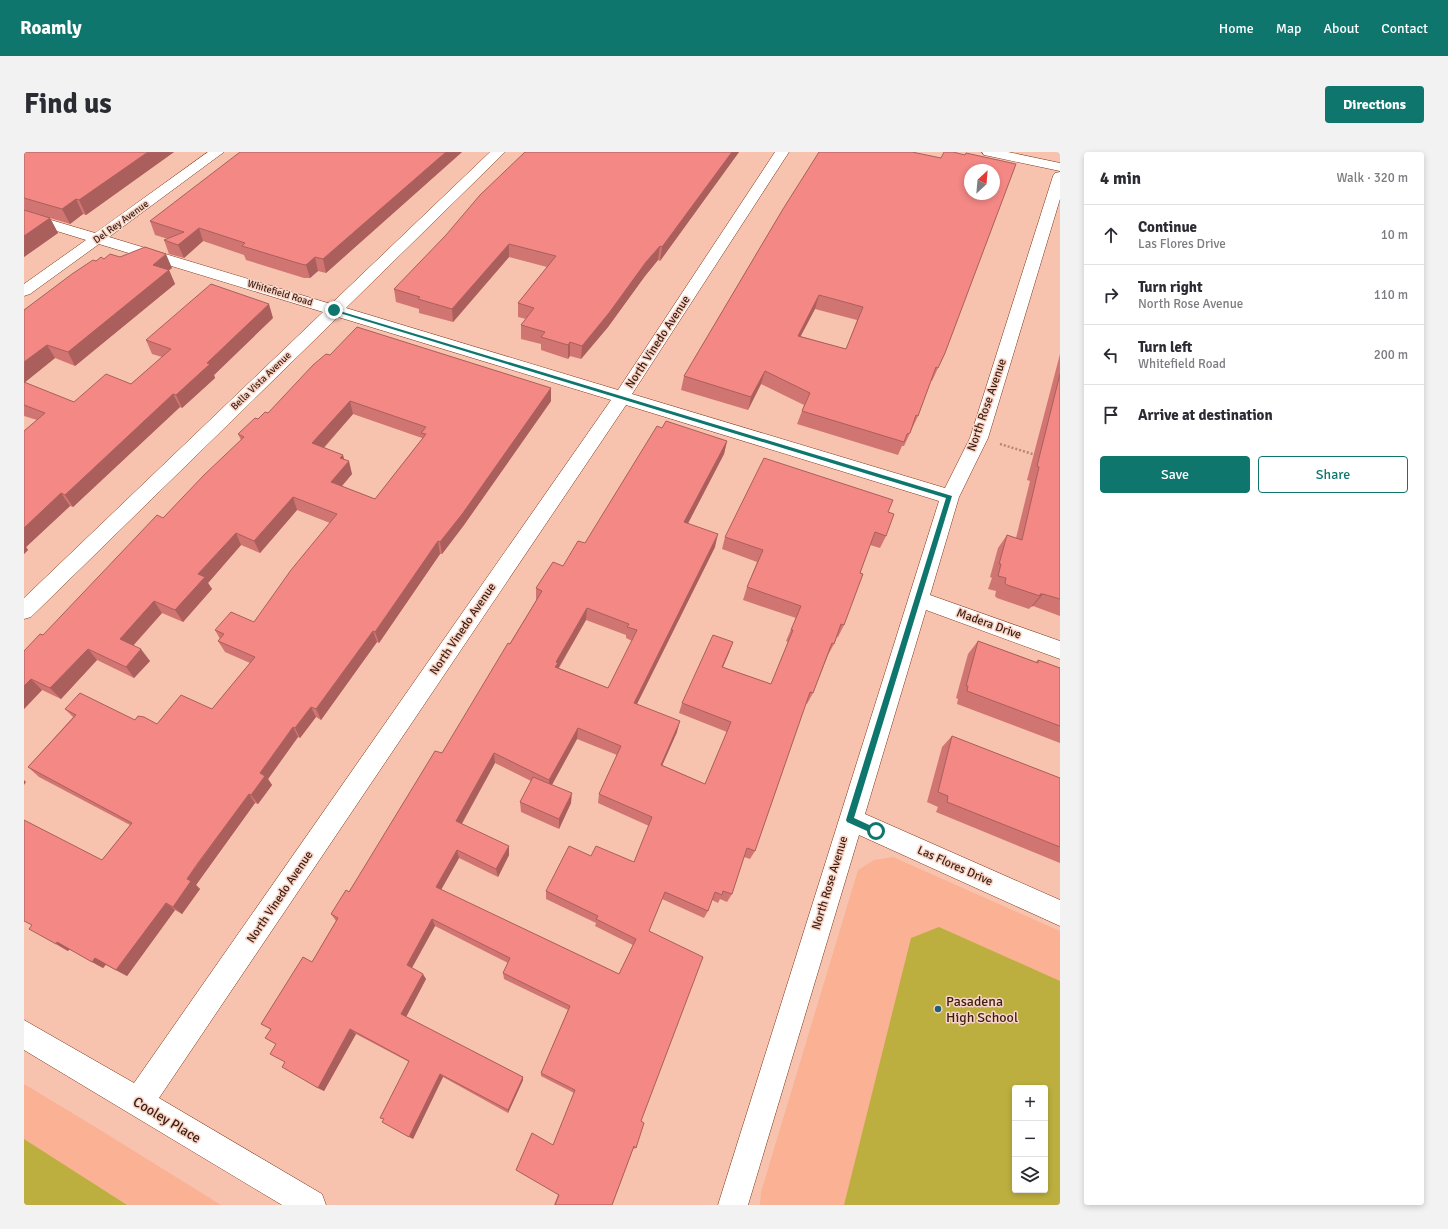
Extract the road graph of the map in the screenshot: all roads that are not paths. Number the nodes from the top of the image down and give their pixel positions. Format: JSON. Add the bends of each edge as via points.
{"nodes":[{"id":1,"x":217,"y":152,"type":"edge"},
{"id":2,"x":498,"y":152,"type":"edge"},
{"id":3,"x":782,"y":152,"type":"edge"},
{"id":4,"x":989,"y":152,"type":"edge"},
{"id":5,"x":1060,"y":167,"type":"edge"},
{"id":6,"x":1060,"y":176,"type":"edge"},
{"id":7,"x":24,"y":216,"type":"edge"},
{"id":8,"x":98,"y":238,"type":"junction"},
{"id":9,"x":24,"y":291,"type":"edge"},
{"id":10,"x":334,"y":310,"type":"junction"},
{"id":11,"x":622,"y":397,"type":"junction"},
{"id":12,"x":950,"y":497,"type":"junction"},
{"id":13,"x":918,"y":599,"type":"junction"},
{"id":14,"x":24,"y":611,"type":"edge"},
{"id":15,"x":1060,"y":650,"type":"edge"},
{"id":16,"x":850,"y":820,"type":"junction"},
{"id":17,"x":1060,"y":913,"type":"edge"},
{"id":18,"x":24,"y":1034,"type":"edge"},
{"id":19,"x":138,"y":1103,"type":"junction"},
{"id":20,"x":311,"y":1205,"type":"edge"},
{"id":21,"x":733,"y":1205,"type":"edge"}],
"edges":[{"from":1,"to":8,"type":"street","name":"Del Rey Avenue"},
{"from":2,"to":10,"type":"street","name":"Bella Vista Avenue"},
{"from":3,"to":11,"type":"street","name":"North Vinedo Avenue"},
{"from":4,"to":5,"type":"street"},
{"from":6,"to":12,"type":"street","name":"North Rose Avenue","via":[[979,438]]},
{"from":7,"to":8,"type":"street","name":"Whitefield Road"},
{"from":8,"to":9,"type":"street","name":"Del Rey Avenue"},
{"from":8,"to":10,"type":"street","name":"Whitefield Road"},
{"from":10,"to":11,"type":"street","name":"Whitefield Road"},
{"from":10,"to":14,"type":"street","name":"Bella Vista Avenue"},
{"from":11,"to":12,"type":"street","name":"Whitefield Road"},
{"from":11,"to":19,"type":"street","name":"North Vinedo Avenue"},
{"from":12,"to":13,"type":"street","name":"North Rose Avenue"},
{"from":13,"to":15,"type":"street","name":"Madera Drive"},
{"from":13,"to":16,"type":"street","name":"North Rose Avenue"},
{"from":16,"to":17,"type":"street","name":"Las Flores Drive"},
{"from":16,"to":21,"type":"street","name":"North Rose Avenue"},
{"from":18,"to":19,"type":"street","name":"Cooley Place"},
{"from":19,"to":20,"type":"street","name":"Cooley Place"}]}
